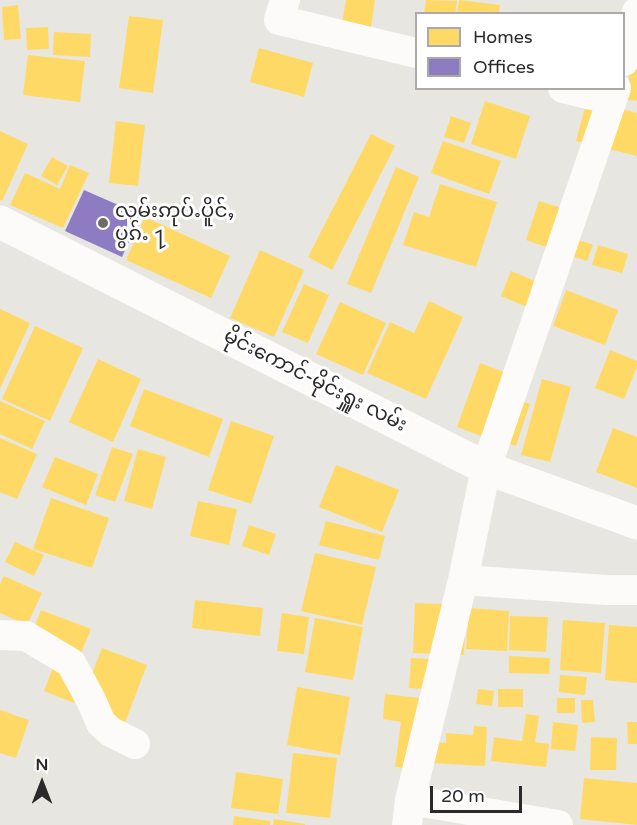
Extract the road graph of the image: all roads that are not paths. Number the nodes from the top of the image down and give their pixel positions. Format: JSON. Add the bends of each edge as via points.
{"nodes":[{"id":1,"x":285,"y":0,"type":"edge"},
{"id":2,"x":637,"y":12,"type":"edge"},
{"id":3,"x":415,"y":53,"type":"edge"},
{"id":4,"x":625,"y":57,"type":"edge"},
{"id":5,"x":580,"y":90,"type":"edge"},
{"id":6,"x":614,"y":94,"type":"edge"},
{"id":7,"x":0,"y":222,"type":"edge"},
{"id":8,"x":486,"y":468,"type":"junction"},
{"id":9,"x":637,"y":523,"type":"edge"},
{"id":10,"x":463,"y":580,"type":"junction"},
{"id":11,"x":637,"y":590,"type":"edge"},
{"id":12,"x":0,"y":635,"type":"edge"},
{"id":13,"x":135,"y":744,"type":"dead end"},
{"id":14,"x":409,"y":812,"type":"edge"},
{"id":15,"x":558,"y":825,"type":"edge"}],
"edges":[{"from":1,"to":3,"type":"street","via":[[279,20]]},
{"from":2,"to":4,"type":"street"},
{"from":5,"to":6,"type":"street"},
{"from":6,"to":8,"type":"street"},
{"from":7,"to":8,"type":"main road","name":"မိုင်းကောင်-မိုင်းရှူး လမ်း"},
{"from":8,"to":9,"type":"main road","name":"မိုင်းကောင်-မိုင်းရှူး လမ်း"},
{"from":8,"to":10,"type":"street"},
{"from":10,"to":11,"type":"street"},
{"from":10,"to":14,"type":"street"},
{"from":12,"to":13,"type":"street","via":[[26,636],[71,663],[101,723]]},
{"from":14,"to":15,"type":"street"}]}
